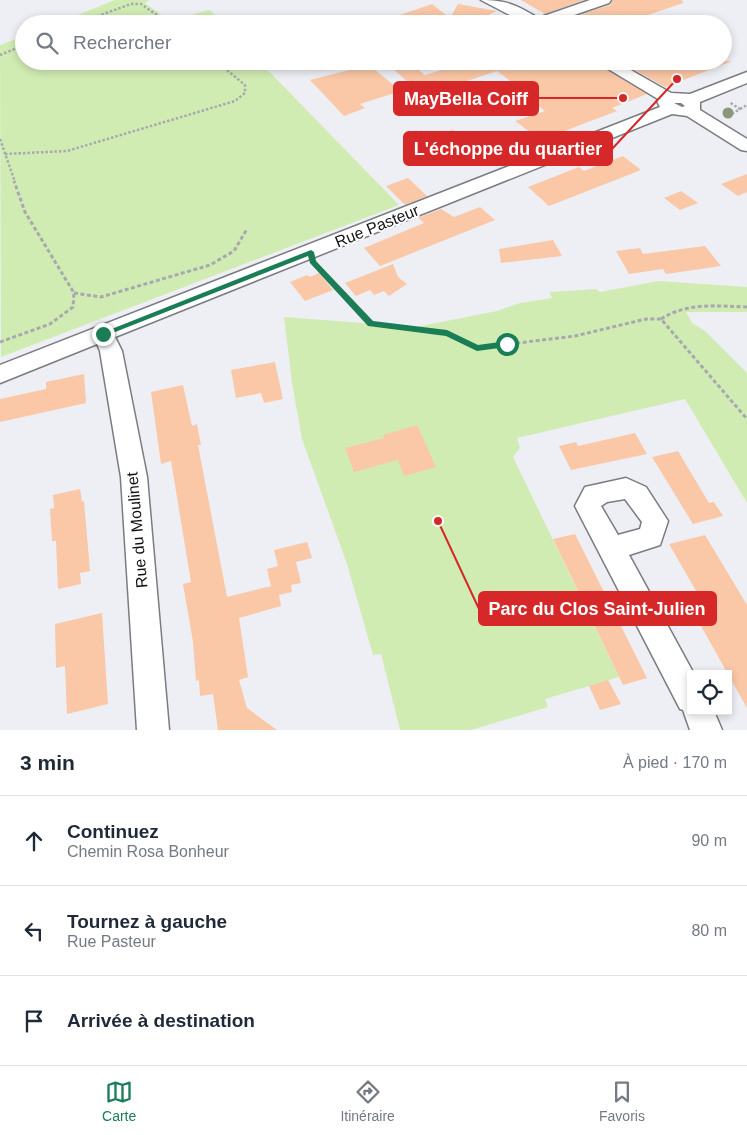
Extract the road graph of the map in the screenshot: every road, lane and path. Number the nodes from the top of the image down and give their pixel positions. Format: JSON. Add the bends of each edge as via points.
{"nodes":[{"id":1,"x":488,"y":0,"type":"edge"},
{"id":2,"x":604,"y":0,"type":"edge"},
{"id":3,"x":101,"y":15,"type":"edge"},
{"id":4,"x":157,"y":15,"type":"edge"},
{"id":5,"x":523,"y":15,"type":"edge"},
{"id":6,"x":560,"y":15,"type":"edge"},
{"id":7,"x":15,"y":49,"type":"edge"},
{"id":8,"x":0,"y":55,"type":"edge"},
{"id":9,"x":227,"y":70,"type":"edge"},
{"id":10,"x":617,"y":70,"type":"edge"},
{"id":11,"x":747,"y":77,"type":"edge"},
{"id":12,"x":727,"y":101,"type":"dead end"},
{"id":13,"x":669,"y":104,"type":"junction"},
{"id":14,"x":747,"y":105,"type":"edge"},
{"id":15,"x":690,"y":106,"type":"junction"},
{"id":16,"x":740,"y":109,"type":"junction"},
{"id":17,"x":727,"y":116,"type":"dead end"},
{"id":18,"x":0,"y":139,"type":"edge"},
{"id":19,"x":747,"y":146,"type":"edge"},
{"id":20,"x":6,"y":154,"type":"junction"},
{"id":21,"x":247,"y":229,"type":"dead end"},
{"id":22,"x":311,"y":252,"type":"junction"},
{"id":23,"x":74,"y":293,"type":"junction"},
{"id":24,"x":747,"y":307,"type":"edge"},
{"id":25,"x":661,"y":319,"type":"junction"},
{"id":26,"x":103,"y":334,"type":"junction"},
{"id":27,"x":0,"y":342,"type":"edge"},
{"id":28,"x":0,"y":374,"type":"edge"},
{"id":29,"x":747,"y":419,"type":"edge"},
{"id":30,"x":611,"y":549,"type":"dead end"},
{"id":31,"x":687,"y":691,"type":"edge"},
{"id":32,"x":700,"y":715,"type":"edge"},
{"id":33,"x":153,"y":730,"type":"edge"},
{"id":34,"x":706,"y":730,"type":"edge"}],
"edges":[{"from":1,"to":5,"type":"street"},
{"from":2,"to":6,"type":"street"},
{"from":3,"to":4,"type":"path","via":[[131,4],[141,4]]},
{"from":7,"to":8,"type":"path"},
{"from":9,"to":20,"type":"path","via":[[245,85],[245,93],[235,101],[67,151]]},
{"from":10,"to":13,"type":"street"},
{"from":11,"to":15,"type":"street"},
{"from":12,"to":16,"type":"path"},
{"from":13,"to":15,"type":"street","via":[[680,112]]},
{"from":13,"to":22,"type":"street","name":"Rue Pasteur"},
{"from":14,"to":16,"type":"path"},
{"from":15,"to":19,"type":"street"},
{"from":16,"to":17,"type":"path"},
{"from":18,"to":20,"type":"path"},
{"from":20,"to":23,"type":"path","via":[[25,212]]},
{"from":21,"to":23,"type":"path","via":[[234,251],[210,265],[101,298]]},
{"from":22,"to":25,"type":"path","via":[[313,262],[370,324],[447,333],[477,348],[575,336]]},
{"from":22,"to":26,"type":"street","name":"Rue Pasteur"},
{"from":23,"to":27,"type":"path","via":[[74,307],[50,324]]},
{"from":24,"to":25,"type":"path","via":[[688,307],[673,310]]},
{"from":25,"to":29,"type":"path"},
{"from":26,"to":28,"type":"street","name":"Rue Pasteur"},
{"from":26,"to":33,"type":"street","name":"Rue du Moulinet","via":[[112,351],[134,476]]},
{"from":30,"to":31,"type":"street"},
{"from":32,"to":34,"type":"street"}]}
